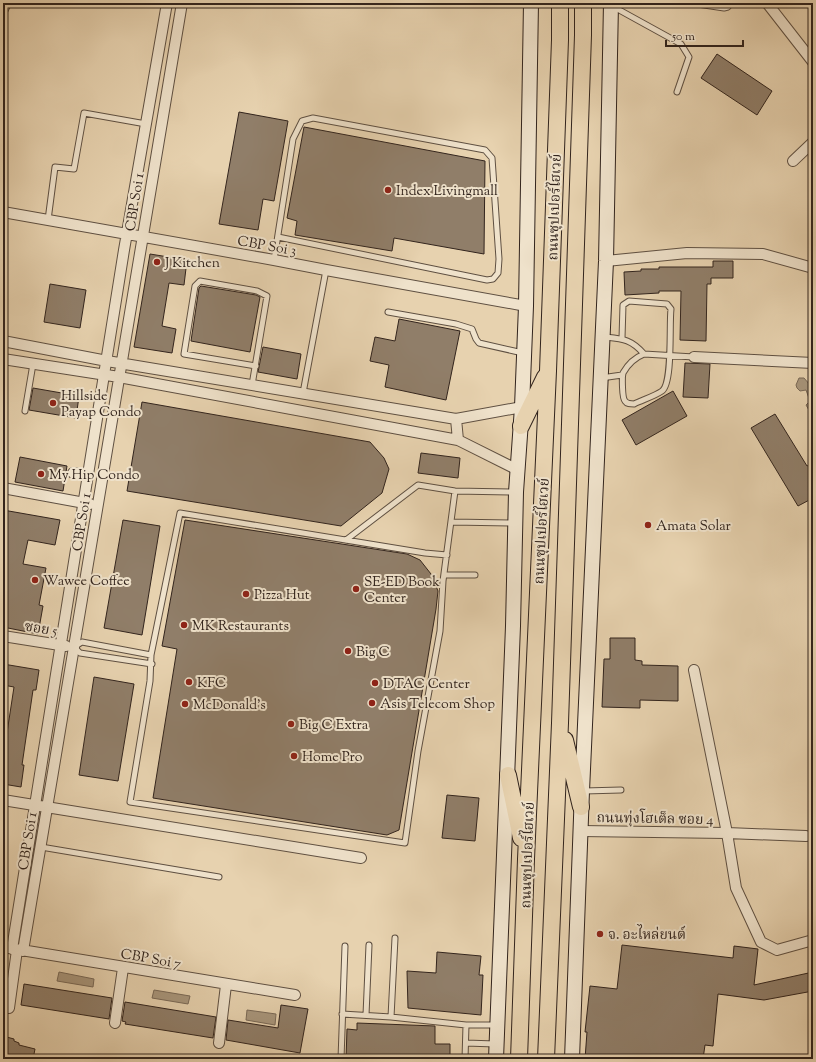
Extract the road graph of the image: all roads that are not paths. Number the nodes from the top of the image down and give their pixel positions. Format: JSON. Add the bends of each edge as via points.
{"nodes":[{"id":1,"x":6,"y":3,"type":"edge"},
{"id":2,"x":531,"y":3,"type":"edge"},
{"id":3,"x":560,"y":3,"type":"edge"},
{"id":4,"x":583,"y":3,"type":"edge"},
{"id":5,"x":691,"y":3,"type":"edge"},
{"id":6,"x":731,"y":3,"type":"edge"},
{"id":7,"x":767,"y":3,"type":"edge"},
{"id":8,"x":611,"y":4,"type":"edge"},
{"id":9,"x":167,"y":6,"type":"edge"},
{"id":10,"x":181,"y":7,"type":"edge"},
{"id":11,"x":3,"y":9,"type":"edge"},
{"id":12,"x":813,"y":62,"type":"edge"},
{"id":13,"x":677,"y":92,"type":"dead end"},
{"id":14,"x":146,"y":124,"type":"junction"},
{"id":15,"x":813,"y":142,"type":"edge"},
{"id":16,"x":793,"y":161,"type":"dead end"},
{"id":17,"x":3,"y":212,"type":"edge"},
{"id":18,"x":48,"y":220,"type":"junction"},
{"id":19,"x":127,"y":235,"type":"junction"},
{"id":20,"x":142,"y":237,"type":"junction"},
{"id":21,"x":278,"y":237,"type":"junction"},
{"id":22,"x":274,"y":260,"type":"junction"},
{"id":23,"x":606,"y":261,"type":"junction"},
{"id":24,"x":813,"y":268,"type":"edge"},
{"id":25,"x":326,"y":270,"type":"junction"},
{"id":26,"x":526,"y":306,"type":"junction"},
{"id":27,"x":388,"y":312,"type":"dead end"},
{"id":28,"x":602,"y":337,"type":"junction"},
{"id":29,"x":622,"y":338,"type":"junction"},
{"id":30,"x":3,"y":341,"type":"edge"},
{"id":31,"x":524,"y":353,"type":"junction"},
{"id":32,"x":644,"y":354,"type":"junction"},
{"id":33,"x":670,"y":355,"type":"junction"},
{"id":34,"x":694,"y":357,"type":"joint"},
{"id":35,"x":3,"y":359,"type":"edge"},
{"id":36,"x":106,"y":361,"type":"junction"},
{"id":37,"x":121,"y":363,"type":"junction"},
{"id":38,"x":813,"y":363,"type":"edge"},
{"id":39,"x":33,"y":364,"type":"junction"},
{"id":40,"x":256,"y":366,"type":"junction"},
{"id":41,"x":548,"y":371,"type":"junction"},
{"id":42,"x":104,"y":376,"type":"junction"},
{"id":43,"x":622,"y":376,"type":"junction"},
{"id":44,"x":119,"y":377,"type":"junction"},
{"id":45,"x":600,"y":378,"type":"junction"},
{"id":46,"x":252,"y":385,"type":"junction"},
{"id":47,"x":302,"y":393,"type":"junction"},
{"id":48,"x":522,"y":407,"type":"junction"},
{"id":49,"x":25,"y":411,"type":"dead end"},
{"id":50,"x":456,"y":419,"type":"junction"},
{"id":51,"x":521,"y":426,"type":"junction"},
{"id":52,"x":458,"y":440,"type":"junction"},
{"id":53,"x":518,"y":470,"type":"junction"},
{"id":54,"x":73,"y":473,"type":"dead end"},
{"id":55,"x":88,"y":475,"type":"junction"},
{"id":56,"x":3,"y":488,"type":"edge"},
{"id":57,"x":455,"y":491,"type":"junction"},
{"id":58,"x":516,"y":492,"type":"junction"},
{"id":59,"x":84,"y":503,"type":"junction"},
{"id":60,"x":98,"y":505,"type":"junction"},
{"id":61,"x":452,"y":522,"type":"junction"},
{"id":62,"x":516,"y":523,"type":"junction"},
{"id":63,"x":346,"y":540,"type":"junction"},
{"id":64,"x":447,"y":555,"type":"junction"},
{"id":65,"x":444,"y":575,"type":"junction"},
{"id":66,"x":475,"y":575,"type":"dead end"},
{"id":67,"x":3,"y":636,"type":"edge"},
{"id":68,"x":61,"y":645,"type":"junction"},
{"id":69,"x":74,"y":648,"type":"junction"},
{"id":70,"x":151,"y":655,"type":"junction"},
{"id":71,"x":152,"y":664,"type":"junction"},
{"id":72,"x":694,"y":670,"type":"dead end"},
{"id":73,"x":560,"y":722,"type":"junction"},
{"id":74,"x":508,"y":775,"type":"junction"},
{"id":75,"x":621,"y":790,"type":"dead end"},
{"id":76,"x":582,"y":791,"type":"junction"},
{"id":77,"x":3,"y":800,"type":"edge"},
{"id":78,"x":35,"y":805,"type":"junction"},
{"id":79,"x":47,"y":807,"type":"junction"},
{"id":80,"x":581,"y":807,"type":"junction"},
{"id":81,"x":581,"y":831,"type":"junction"},
{"id":82,"x":727,"y":833,"type":"junction"},
{"id":83,"x":806,"y":836,"type":"dead end"},
{"id":84,"x":41,"y":847,"type":"junction"},
{"id":85,"x":361,"y":858,"type":"dead end"},
{"id":86,"x":526,"y":859,"type":"junction"},
{"id":87,"x":219,"y":877,"type":"dead end"},
{"id":88,"x":395,"y":938,"type":"dead end"},
{"id":89,"x":813,"y":940,"type":"edge"},
{"id":90,"x":369,"y":945,"type":"dead end"},
{"id":91,"x":345,"y":946,"type":"dead end"},
{"id":92,"x":14,"y":949,"type":"edge"},
{"id":93,"x":123,"y":968,"type":"junction"},
{"id":94,"x":226,"y":985,"type":"junction"},
{"id":95,"x":294,"y":995,"type":"dead end"},
{"id":96,"x":9,"y":1008,"type":"dead end"},
{"id":97,"x":342,"y":1014,"type":"junction"},
{"id":98,"x":366,"y":1015,"type":"junction"},
{"id":99,"x":391,"y":1016,"type":"junction"},
{"id":100,"x":115,"y":1023,"type":"dead end"},
{"id":101,"x":466,"y":1025,"type":"junction"},
{"id":102,"x":497,"y":1025,"type":"junction"},
{"id":103,"x":219,"y":1043,"type":"dead end"},
{"id":104,"x":466,"y":1043,"type":"junction"},
{"id":105,"x":496,"y":1044,"type":"junction"},
{"id":106,"x":340,"y":1059,"type":"edge"},
{"id":107,"x":465,"y":1059,"type":"edge"},
{"id":108,"x":496,"y":1059,"type":"edge"},
{"id":109,"x":519,"y":1059,"type":"edge"},
{"id":110,"x":546,"y":1059,"type":"edge"},
{"id":111,"x":572,"y":1059,"type":"edge"}],
"edges":[{"from":1,"to":11,"type":"street"},
{"from":2,"to":26,"type":"main road"},
{"from":3,"to":41,"type":"highway","name":"ถนนซุปเปอร์ไฮเวย์"},
{"from":4,"to":73,"type":"highway","name":"ถนนซุปเปอร์ไฮเวย์"},
{"from":5,"to":6,"type":"lane","via":[[724,8]]},
{"from":7,"to":12,"type":"street"},
{"from":8,"to":13,"type":"lane","via":[[681,44],[689,57]]},
{"from":8,"to":23,"type":"main road"},
{"from":9,"to":10,"type":"street"},
{"from":9,"to":14,"type":"street","name":"CBP Soi 1"},
{"from":10,"to":20,"type":"street","name":"CBP Soi 1"},
{"from":14,"to":18,"type":"lane","via":[[84,113],[74,169],[55,167]]},
{"from":14,"to":19,"type":"street","name":"CBP Soi 1"},
{"from":15,"to":16,"type":"street"},
{"from":17,"to":18,"type":"street","name":"CBP Soi 3"},
{"from":18,"to":19,"type":"street","name":"CBP Soi 3"},
{"from":19,"to":20,"type":"street","name":"CBP Soi 3"},
{"from":19,"to":36,"type":"street","name":"CBP Soi 1"},
{"from":20,"to":22,"type":"street","name":"CBP Soi 3"},
{"from":20,"to":37,"type":"street","name":"CBP Soi 1"},
{"from":21,"to":21,"type":"lane","via":[[293,139],[302,121],[313,118],[484,150],[492,158],[499,259],[498,273],[493,279],[487,280]]},
{"from":21,"to":22,"type":"lane"},
{"from":22,"to":25,"type":"street","name":"CBP Soi 3"},
{"from":23,"to":24,"type":"street","via":[[687,253],[763,254]]},
{"from":23,"to":28,"type":"main road"},
{"from":25,"to":26,"type":"street","name":"CBP Soi 3"},
{"from":25,"to":47,"type":"lane"},
{"from":26,"to":31,"type":"main road"},
{"from":27,"to":31,"type":"lane","via":[[456,324],[472,329],[479,343]]},
{"from":28,"to":29,"type":"lane"},
{"from":28,"to":45,"type":"main road"},
{"from":29,"to":32,"type":"lane","via":[[637,346]]},
{"from":29,"to":33,"type":"lane","via":[[623,305],[629,301],[667,304],[671,309]]},
{"from":30,"to":36,"type":"street"},
{"from":31,"to":48,"type":"main road"},
{"from":32,"to":33,"type":"lane"},
{"from":32,"to":43,"type":"lane","via":[[633,360]]},
{"from":33,"to":34,"type":"lane"},
{"from":33,"to":43,"type":"lane","via":[[668,379],[662,391],[634,404],[625,402],[623,398]]},
{"from":34,"to":38,"type":"street"},
{"from":35,"to":39,"type":"street"},
{"from":36,"to":37,"type":"street"},
{"from":36,"to":42,"type":"street","name":"CBP Soi 1"},
{"from":37,"to":44,"type":"street","name":"CBP Soi 1"},
{"from":37,"to":46,"type":"street"},
{"from":39,"to":42,"type":"street"},
{"from":39,"to":49,"type":"lane"},
{"from":40,"to":40,"type":"lane","via":[[266,296],[257,291],[200,281],[195,286],[184,354]]},
{"from":40,"to":46,"type":"lane"},
{"from":41,"to":51,"type":"highway"},
{"from":41,"to":86,"type":"highway","name":"ถนนซุปเปอร์ไฮเวย์"},
{"from":42,"to":44,"type":"street"},
{"from":42,"to":55,"type":"street","name":"CBP Soi 1"},
{"from":43,"to":45,"type":"lane"},
{"from":44,"to":52,"type":"street"},
{"from":44,"to":60,"type":"street","name":"CBP Soi 1"},
{"from":45,"to":76,"type":"main road"},
{"from":46,"to":47,"type":"street"},
{"from":47,"to":50,"type":"street"},
{"from":48,"to":50,"type":"street"},
{"from":48,"to":51,"type":"main road"},
{"from":50,"to":52,"type":"street"},
{"from":51,"to":53,"type":"main road"},
{"from":52,"to":53,"type":"street"},
{"from":53,"to":58,"type":"main road"},
{"from":54,"to":55,"type":"street"},
{"from":55,"to":59,"type":"street","name":"CBP Soi 1"},
{"from":56,"to":59,"type":"street"},
{"from":57,"to":58,"type":"lane"},
{"from":57,"to":61,"type":"lane"},
{"from":57,"to":63,"type":"lane","via":[[418,485]]},
{"from":58,"to":62,"type":"main road"},
{"from":59,"to":60,"type":"street"},
{"from":59,"to":68,"type":"street","name":"CBP Soi 1"},
{"from":60,"to":69,"type":"street","name":"CBP Soi 1"},
{"from":61,"to":62,"type":"lane"},
{"from":61,"to":64,"type":"lane"},
{"from":62,"to":74,"type":"main road"},
{"from":63,"to":64,"type":"lane"},
{"from":63,"to":70,"type":"lane","via":[[180,513]]},
{"from":64,"to":65,"type":"lane"},
{"from":65,"to":66,"type":"lane"},
{"from":65,"to":71,"type":"lane","via":[[440,631],[418,751],[405,843],[130,802]]},
{"from":67,"to":68,"type":"street","name":"ซอย 5"},
{"from":68,"to":69,"type":"street","name":"ซอย 5"},
{"from":68,"to":78,"type":"street","name":"CBP Soi 1"},
{"from":69,"to":70,"type":"lane","via":[[82,642]]},
{"from":69,"to":71,"type":"lane","via":[[80,653]]},
{"from":69,"to":79,"type":"street","name":"CBP Soi 1"},
{"from":70,"to":71,"type":"lane"},
{"from":72,"to":82,"type":"street"},
{"from":73,"to":80,"type":"highway"},
{"from":73,"to":110,"type":"highway","name":"ถนนซุปเปอร์ไฮเวย์"},
{"from":74,"to":86,"type":"highway"},
{"from":74,"to":102,"type":"main road"},
{"from":75,"to":76,"type":"lane"},
{"from":76,"to":80,"type":"main road"},
{"from":77,"to":78,"type":"street"},
{"from":78,"to":79,"type":"street"},
{"from":78,"to":92,"type":"street","name":"CBP Soi 1"},
{"from":79,"to":84,"type":"street","name":"CBP Soi 1"},
{"from":79,"to":85,"type":"street"},
{"from":80,"to":81,"type":"main road"},
{"from":81,"to":82,"type":"street","name":"ถนนทุ่งโฮเต็ล ซอย 4"},
{"from":81,"to":111,"type":"main road"},
{"from":82,"to":83,"type":"street"},
{"from":82,"to":89,"type":"street","name":"ถนนทุ่งโฮเต็ล ซอย 4","via":[[736,888],[761,942],[777,950]]},
{"from":84,"to":87,"type":"lane"},
{"from":84,"to":92,"type":"street","name":"CBP Soi 1"},
{"from":86,"to":109,"type":"highway","name":"ถนนซุปเปอร์ไฮเวย์"},
{"from":88,"to":99,"type":"lane"},
{"from":90,"to":98,"type":"lane"},
{"from":91,"to":97,"type":"lane"},
{"from":92,"to":93,"type":"street","name":"CBP Soi 7"},
{"from":92,"to":96,"type":"street"},
{"from":93,"to":94,"type":"street","name":"CBP Soi 7"},
{"from":93,"to":100,"type":"street"},
{"from":94,"to":95,"type":"street","name":"CBP Soi 7"},
{"from":94,"to":103,"type":"street"},
{"from":97,"to":98,"type":"lane"},
{"from":97,"to":106,"type":"lane"},
{"from":98,"to":99,"type":"lane"},
{"from":99,"to":101,"type":"lane"},
{"from":101,"to":102,"type":"lane"},
{"from":101,"to":104,"type":"lane"},
{"from":102,"to":105,"type":"main road"},
{"from":104,"to":105,"type":"lane"},
{"from":104,"to":107,"type":"lane"},
{"from":105,"to":108,"type":"main road"}]}
